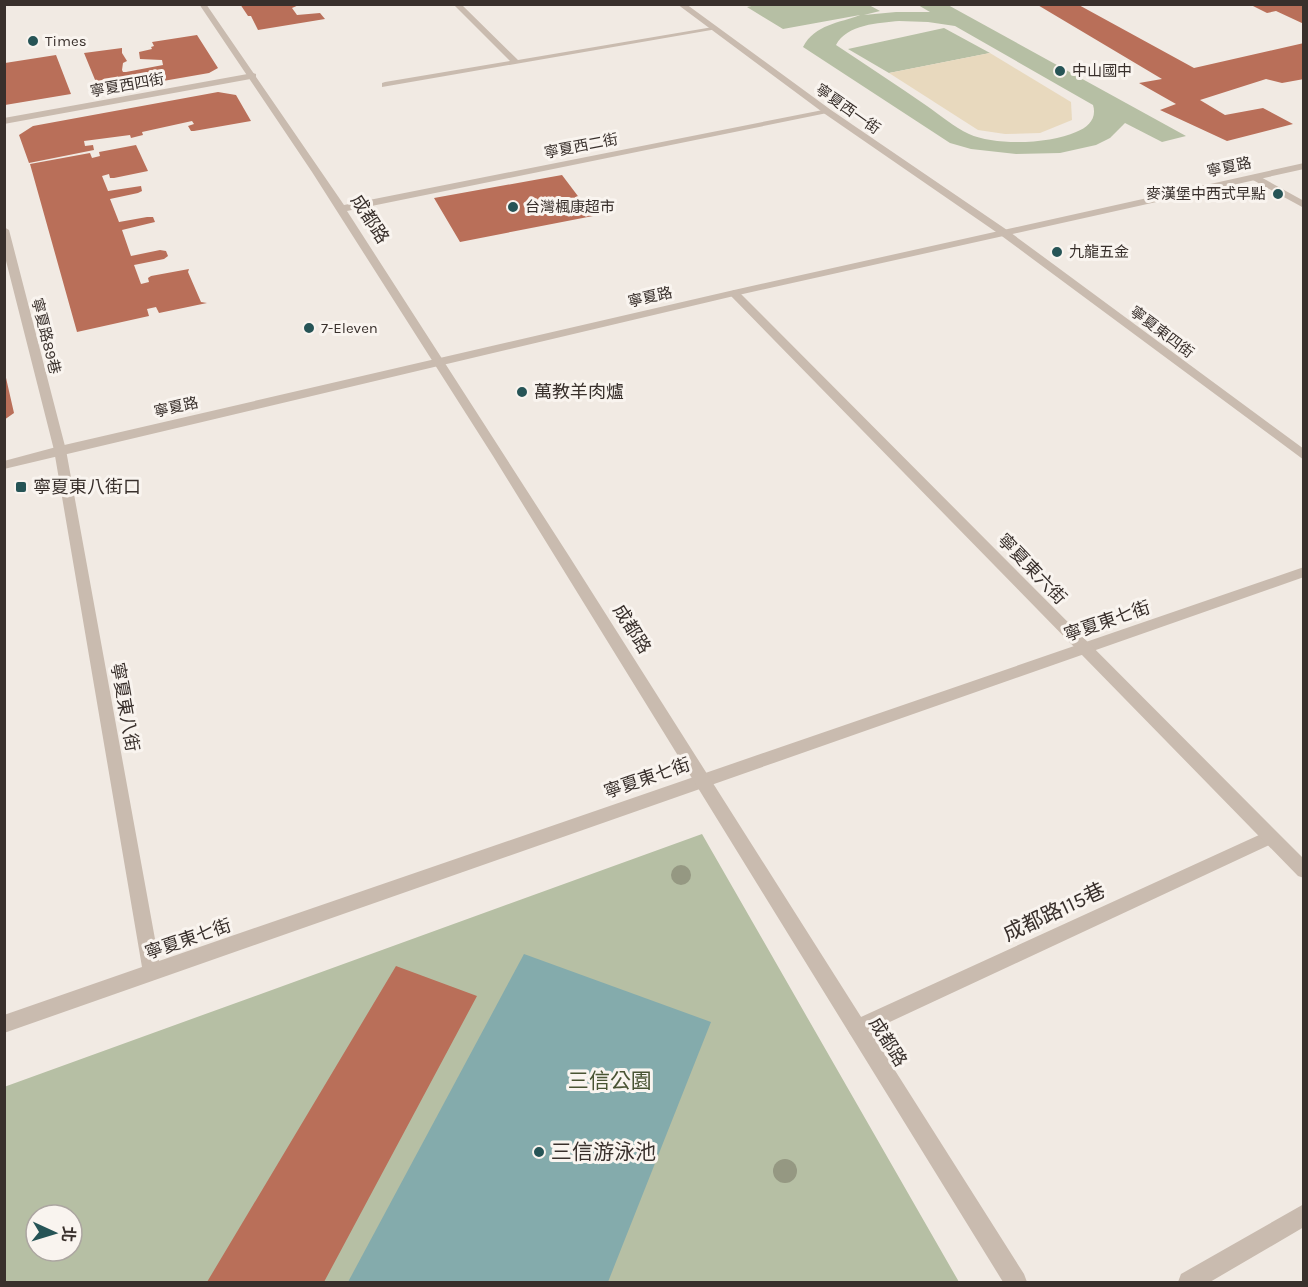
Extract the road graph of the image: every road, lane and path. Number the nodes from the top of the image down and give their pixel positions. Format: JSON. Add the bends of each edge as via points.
{"nodes":[{"id":1,"x":202,"y":4,"type":"edge"},
{"id":2,"x":456,"y":4,"type":"edge"},
{"id":3,"x":680,"y":4,"type":"edge"},
{"id":4,"x":713,"y":29,"type":"junction"},
{"id":5,"x":514,"y":62,"type":"junction"},
{"id":6,"x":254,"y":75,"type":"junction"},
{"id":7,"x":385,"y":85,"type":"dead end"},
{"id":8,"x":828,"y":112,"type":"junction"},
{"id":9,"x":4,"y":121,"type":"edge"},
{"id":10,"x":1304,"y":166,"type":"edge"},
{"id":11,"x":1254,"y":177,"type":"junction"},
{"id":12,"x":1304,"y":205,"type":"edge"},
{"id":13,"x":340,"y":209,"type":"junction"},
{"id":14,"x":1004,"y":232,"type":"junction"},
{"id":15,"x":5,"y":236,"type":"edge"},
{"id":16,"x":734,"y":293,"type":"junction"},
{"id":17,"x":439,"y":363,"type":"junction"},
{"id":18,"x":60,"y":450,"type":"junction"},
{"id":19,"x":1304,"y":456,"type":"edge"},
{"id":20,"x":4,"y":465,"type":"edge"},
{"id":21,"x":1304,"y":572,"type":"edge"},
{"id":22,"x":1084,"y":650,"type":"junction"},
{"id":23,"x":704,"y":779,"type":"junction"},
{"id":24,"x":1270,"y":837,"type":"junction"},
{"id":25,"x":1304,"y":871,"type":"edge"},
{"id":26,"x":152,"y":972,"type":"junction"},
{"id":27,"x":4,"y":1024,"type":"edge"},
{"id":28,"x":857,"y":1028,"type":"junction"},
{"id":29,"x":1304,"y":1215,"type":"edge"},
{"id":30,"x":1016,"y":1282,"type":"edge"},
{"id":31,"x":1189,"y":1282,"type":"edge"}],
"edges":[{"from":1,"to":6,"type":"street","name":"成都路"},
{"from":2,"to":5,"type":"street"},
{"from":3,"to":4,"type":"street","name":"寧夏西一街"},
{"from":4,"to":5,"type":"street"},
{"from":4,"to":8,"type":"street","name":"寧夏西一街"},
{"from":5,"to":7,"type":"street"},
{"from":6,"to":9,"type":"street","name":"寧夏西四街"},
{"from":6,"to":13,"type":"street","name":"成都路"},
{"from":8,"to":13,"type":"street","name":"寧夏西二街"},
{"from":8,"to":14,"type":"street","name":"寧夏西一街"},
{"from":10,"to":11,"type":"street","name":"寧夏路"},
{"from":11,"to":12,"type":"street"},
{"from":11,"to":14,"type":"street","name":"寧夏路"},
{"from":13,"to":17,"type":"street","name":"成都路"},
{"from":14,"to":16,"type":"street","name":"寧夏路"},
{"from":14,"to":19,"type":"street","name":"寧夏東四街"},
{"from":15,"to":18,"type":"street","name":"寧夏路89巷"},
{"from":16,"to":17,"type":"street","name":"寧夏路"},
{"from":16,"to":22,"type":"street","name":"寧夏東六街"},
{"from":17,"to":18,"type":"street","name":"寧夏路"},
{"from":17,"to":23,"type":"street","name":"成都路"},
{"from":18,"to":20,"type":"street","name":"寧夏路"},
{"from":18,"to":26,"type":"street","name":"寧夏東八街"},
{"from":21,"to":22,"type":"street","name":"寧夏東七街"},
{"from":22,"to":23,"type":"street","name":"寧夏東七街"},
{"from":22,"to":24,"type":"street","name":"寧夏東六街"},
{"from":23,"to":26,"type":"street","name":"寧夏東七街"},
{"from":23,"to":28,"type":"street","name":"成都路"},
{"from":24,"to":25,"type":"street","name":"寧夏東六街"},
{"from":24,"to":28,"type":"street","name":"成都路115巷"},
{"from":26,"to":27,"type":"street","name":"寧夏東七街"},
{"from":28,"to":30,"type":"street","name":"成都路"},
{"from":29,"to":31,"type":"street"}]}
